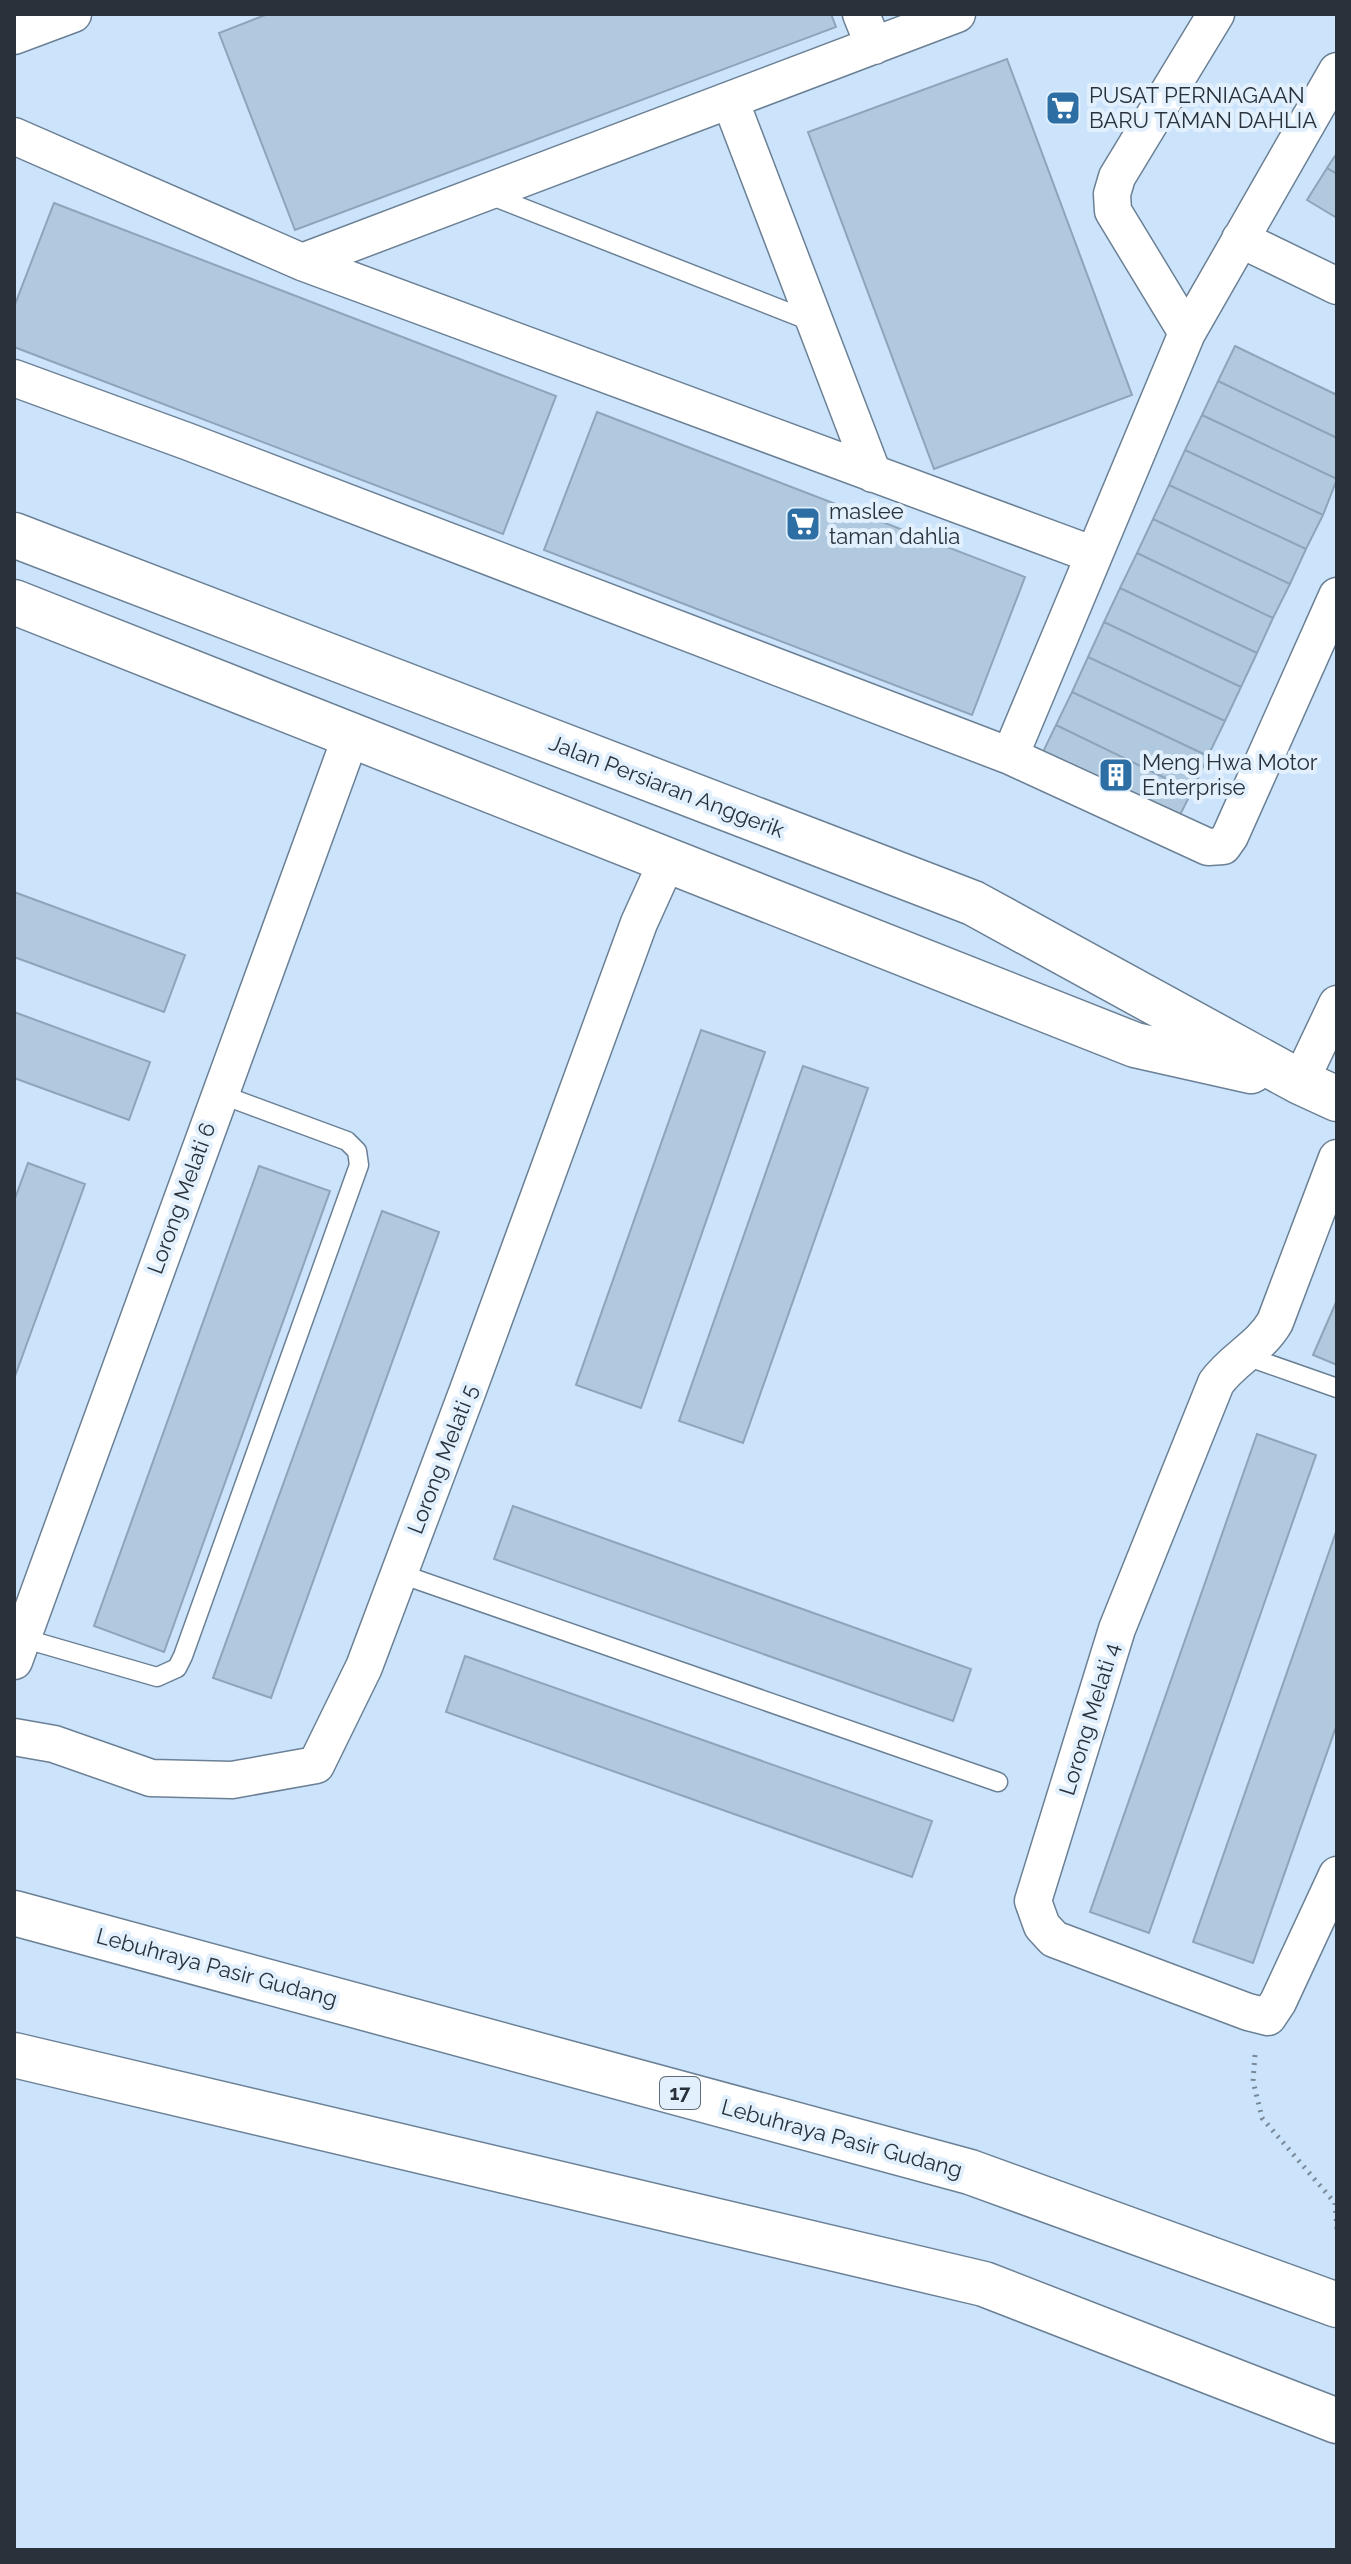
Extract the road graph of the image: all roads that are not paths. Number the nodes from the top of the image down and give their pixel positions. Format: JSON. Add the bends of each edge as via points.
{"nodes":[{"id":1,"x":73,"y":14,"type":"edge"},
{"id":2,"x":957,"y":14,"type":"edge"},
{"id":3,"x":1216,"y":14,"type":"edge"},
{"id":4,"x":868,"y":30,"type":"edge"},
{"id":5,"x":14,"y":36,"type":"edge"},
{"id":6,"x":1337,"y":71,"type":"edge"},
{"id":7,"x":730,"y":100,"type":"junction"},
{"id":8,"x":14,"y":136,"type":"edge"},
{"id":9,"x":484,"y":193,"type":"junction"},
{"id":10,"x":1240,"y":239,"type":"junction"},
{"id":11,"x":302,"y":262,"type":"junction"},
{"id":12,"x":1337,"y":286,"type":"edge"},
{"id":13,"x":816,"y":323,"type":"junction"},
{"id":14,"x":1187,"y":333,"type":"junction"},
{"id":15,"x":14,"y":378,"type":"edge"},
{"id":16,"x":873,"y":474,"type":"junction"},
{"id":17,"x":14,"y":535,"type":"edge"},
{"id":18,"x":1094,"y":555,"type":"junction"},
{"id":19,"x":1337,"y":596,"type":"edge"},
{"id":20,"x":14,"y":602,"type":"edge"},
{"id":21,"x":351,"y":736,"type":"junction"},
{"id":22,"x":1010,"y":756,"type":"junction"},
{"id":23,"x":668,"y":859,"type":"junction"},
{"id":24,"x":1337,"y":1004,"type":"edge"},
{"id":25,"x":1319,"y":1090,"type":"edge"},
{"id":26,"x":220,"y":1094,"type":"junction"},
{"id":27,"x":1337,"y":1158,"type":"edge"},
{"id":28,"x":1246,"y":1356,"type":"junction"},
{"id":29,"x":1337,"y":1388,"type":"edge"},
{"id":30,"x":398,"y":1573,"type":"junction"},
{"id":31,"x":18,"y":1650,"type":"edge"},
{"id":32,"x":14,"y":1737,"type":"edge"},
{"id":33,"x":998,"y":1782,"type":"dead end"},
{"id":34,"x":1337,"y":1875,"type":"edge"},
{"id":35,"x":14,"y":1913,"type":"edge"},
{"id":36,"x":14,"y":2055,"type":"edge"},
{"id":37,"x":1337,"y":2305,"type":"edge"},
{"id":38,"x":1337,"y":2421,"type":"edge"}],
"edges":[{"from":1,"to":5,"type":"street"},
{"from":2,"to":4,"type":"street"},
{"from":3,"to":14,"type":"street","via":[[1117,177],[1112,194],[1113,211]]},
{"from":4,"to":7,"type":"street"},
{"from":6,"to":10,"type":"street"},
{"from":7,"to":9,"type":"street"},
{"from":7,"to":13,"type":"street"},
{"from":8,"to":11,"type":"street"},
{"from":9,"to":11,"type":"street"},
{"from":9,"to":13,"type":"lane"},
{"from":10,"to":12,"type":"street"},
{"from":10,"to":14,"type":"street"},
{"from":11,"to":16,"type":"street"},
{"from":13,"to":16,"type":"street"},
{"from":14,"to":18,"type":"street"},
{"from":15,"to":22,"type":"street"},
{"from":16,"to":18,"type":"street"},
{"from":17,"to":25,"type":"main road","name":"Jalan Persiaran Anggerik","via":[[973,903]]},
{"from":18,"to":22,"type":"street"},
{"from":19,"to":22,"type":"street","via":[[1223,846],[1208,847]]},
{"from":20,"to":21,"type":"main road"},
{"from":21,"to":23,"type":"main road"},
{"from":21,"to":26,"type":"street","name":"Lorong Melati 6"},
{"from":23,"to":25,"type":"main road","via":[[1135,1045]]},
{"from":23,"to":30,"type":"street","name":"Lorong Melati 5","via":[[639,923]]},
{"from":24,"to":25,"type":"street"},
{"from":26,"to":31,"type":"street","name":"Lorong Melati 6"},
{"from":26,"to":31,"type":"lane","via":[[347,1141],[357,1151],[359,1165],[183,1656],[177,1668],[157,1677]]},
{"from":27,"to":28,"type":"street","name":"Lorong Melati 4","via":[[1275,1322]]},
{"from":28,"to":29,"type":"lane"},
{"from":28,"to":34,"type":"street","name":"Lorong Melati 4","via":[[1227,1367],[1216,1383],[1117,1629],[1033,1901],[1042,1926],[1054,1939],[1268,2017]]},
{"from":30,"to":32,"type":"street","name":"Lorong Melati 5","via":[[364,1667],[316,1765],[232,1780],[151,1778],[54,1744]]},
{"from":30,"to":33,"type":"lane"},
{"from":35,"to":37,"type":"main road","name":"Lebuhraya Pasir Gudang","number":"17","via":[[970,2172]]},
{"from":36,"to":38,"type":"main road","via":[[984,2284]]}]}
